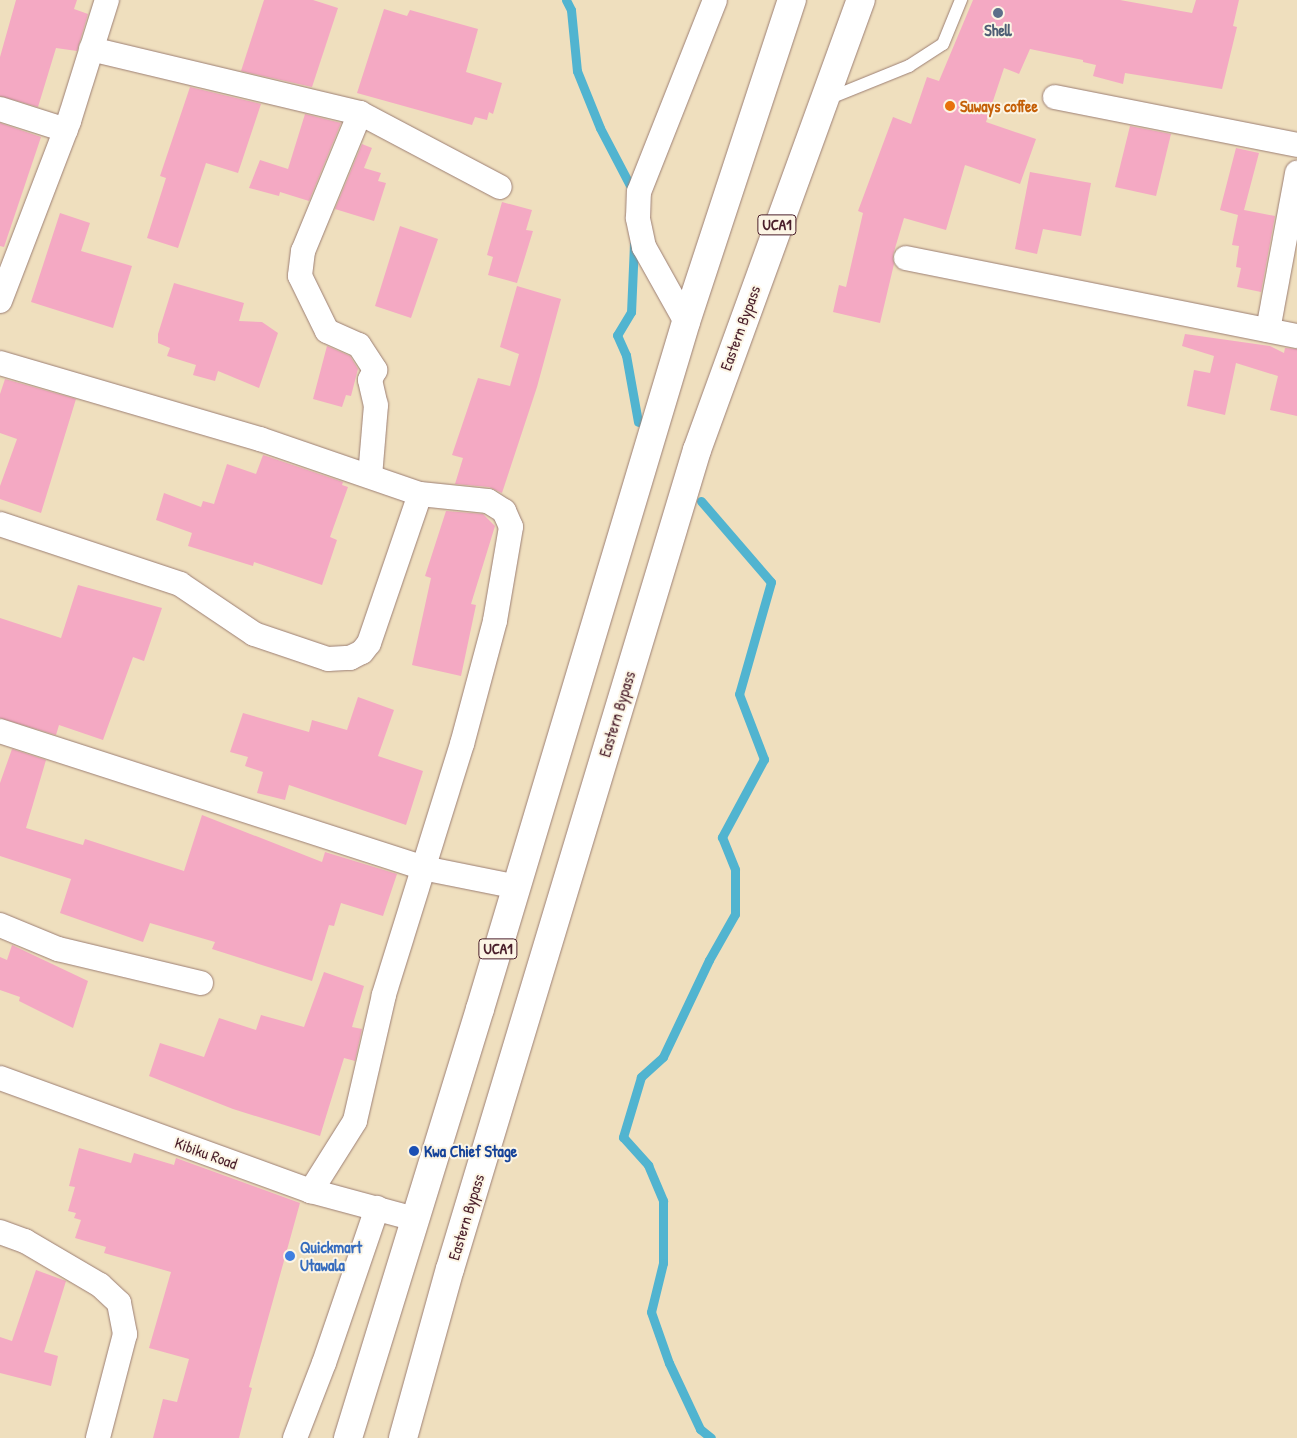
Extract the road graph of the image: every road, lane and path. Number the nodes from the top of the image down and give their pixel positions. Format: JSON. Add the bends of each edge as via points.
{"nodes":[{"id":1,"x":107,"y":0,"type":"edge"},
{"id":2,"x":715,"y":0,"type":"edge"},
{"id":3,"x":792,"y":0,"type":"edge"},
{"id":4,"x":861,"y":0,"type":"edge"},
{"id":5,"x":960,"y":0,"type":"edge"},
{"id":6,"x":91,"y":49,"type":"junction"},
{"id":7,"x":1055,"y":97,"type":"dead end"},
{"id":8,"x":826,"y":100,"type":"junction"},
{"id":9,"x":0,"y":109,"type":"edge"},
{"id":10,"x":360,"y":114,"type":"junction"},
{"id":11,"x":66,"y":130,"type":"junction"},
{"id":12,"x":1297,"y":145,"type":"edge"},
{"id":13,"x":1297,"y":173,"type":"edge"},
{"id":14,"x":500,"y":187,"type":"dead end"},
{"id":15,"x":906,"y":258,"type":"dead end"},
{"id":16,"x":0,"y":301,"type":"edge"},
{"id":17,"x":686,"y":322,"type":"junction"},
{"id":18,"x":1268,"y":330,"type":"junction"},
{"id":19,"x":1297,"y":336,"type":"edge"},
{"id":20,"x":0,"y":363,"type":"edge"},
{"id":21,"x":370,"y":476,"type":"junction"},
{"id":22,"x":420,"y":494,"type":"junction"},
{"id":23,"x":0,"y":524,"type":"edge"},
{"id":24,"x":0,"y":731,"type":"edge"},
{"id":25,"x":423,"y":868,"type":"junction"},
{"id":26,"x":517,"y":887,"type":"junction"},
{"id":27,"x":0,"y":925,"type":"edge"},
{"id":28,"x":201,"y":983,"type":"dead end"},
{"id":29,"x":0,"y":1078,"type":"edge"},
{"id":30,"x":311,"y":1191,"type":"junction"},
{"id":31,"x":378,"y":1208,"type":"junction"},
{"id":32,"x":415,"y":1219,"type":"junction"},
{"id":33,"x":0,"y":1232,"type":"edge"},
{"id":34,"x":98,"y":1438,"type":"edge"},
{"id":35,"x":295,"y":1438,"type":"edge"},
{"id":36,"x":348,"y":1438,"type":"edge"},
{"id":37,"x":403,"y":1438,"type":"edge"}],
"edges":[{"from":1,"to":6,"type":"street"},
{"from":2,"to":17,"type":"street","via":[[639,192],[638,218],[644,247]]},
{"from":3,"to":17,"type":"main road","number":"UCA1"},
{"from":4,"to":8,"type":"main road","name":"Eastern Bypass","number":"UCA1"},
{"from":5,"to":8,"type":"lane","via":[[943,44],[909,66]]},
{"from":6,"to":10,"type":"street"},
{"from":6,"to":11,"type":"street"},
{"from":7,"to":12,"type":"street"},
{"from":8,"to":37,"type":"main road","name":"Eastern Bypass","number":"UCA1","via":[[697,450],[456,1250]]},
{"from":9,"to":11,"type":"street"},
{"from":10,"to":14,"type":"street"},
{"from":10,"to":21,"type":"street","via":[[303,251],[300,276],[327,331],[359,345],[375,370],[370,380],[376,405]]},
{"from":11,"to":16,"type":"street"},
{"from":13,"to":18,"type":"street"},
{"from":15,"to":18,"type":"street"},
{"from":17,"to":26,"type":"main road","number":"UCA1"},
{"from":18,"to":19,"type":"street"},
{"from":20,"to":21,"type":"street","via":[[260,439]]},
{"from":21,"to":22,"type":"street"},
{"from":22,"to":23,"type":"street","via":[[368,643],[362,652],[350,658],[328,659],[254,634],[180,584]]},
{"from":22,"to":25,"type":"street","via":[[488,501],[504,510],[511,527],[495,621],[462,744]]},
{"from":24,"to":25,"type":"street"},
{"from":25,"to":26,"type":"street"},
{"from":25,"to":30,"type":"street","via":[[384,994],[355,1121]]},
{"from":26,"to":32,"type":"main road","number":"UCA1"},
{"from":27,"to":28,"type":"street","via":[[58,949]]},
{"from":29,"to":30,"type":"street","name":"Kibiku Road"},
{"from":30,"to":31,"type":"street","name":"Kibiku Road"},
{"from":31,"to":32,"type":"street","name":"Kibiku Road"},
{"from":31,"to":35,"type":"street"},
{"from":32,"to":36,"type":"main road","number":"UCA1"},
{"from":33,"to":34,"type":"street","via":[[25,1241],[100,1285],[119,1303],[124,1334]]}]}
